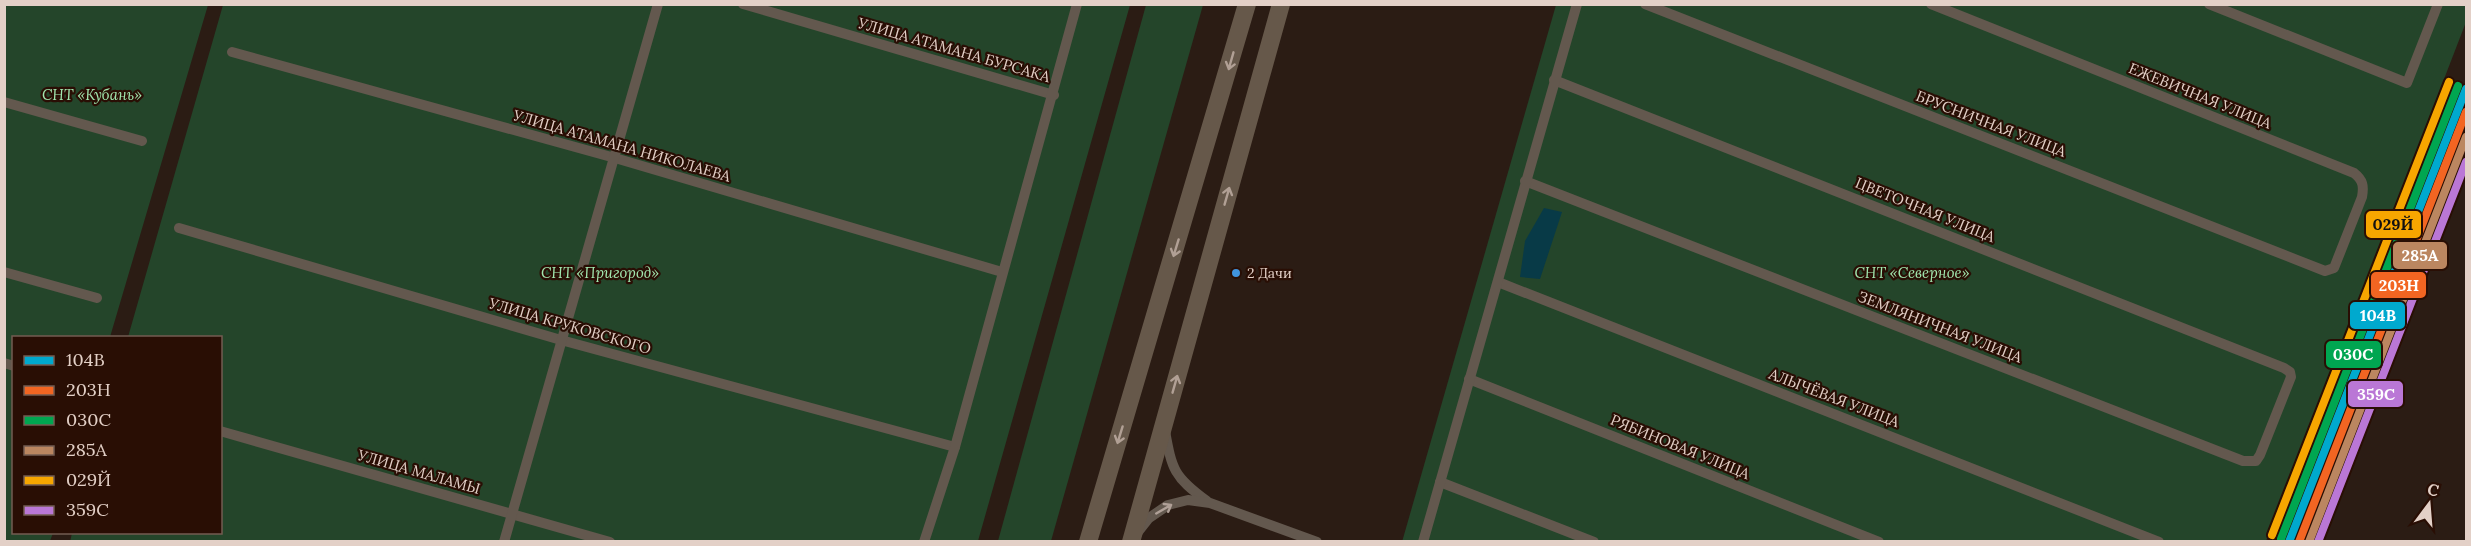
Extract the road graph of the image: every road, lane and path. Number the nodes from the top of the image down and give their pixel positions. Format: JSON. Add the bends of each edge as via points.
{"nodes":[{"id":1,"x":658,"y":4,"type":"edge"},
{"id":2,"x":743,"y":4,"type":"edge"},
{"id":3,"x":1077,"y":4,"type":"edge"},
{"id":4,"x":1247,"y":4,"type":"edge"},
{"id":5,"x":1281,"y":4,"type":"edge"},
{"id":6,"x":1577,"y":4,"type":"edge"},
{"id":7,"x":1645,"y":4,"type":"edge"},
{"id":8,"x":1931,"y":4,"type":"edge"},
{"id":9,"x":2209,"y":4,"type":"edge"},
{"id":10,"x":2439,"y":4,"type":"edge"},
{"id":11,"x":232,"y":52,"type":"dead end"},
{"id":12,"x":1554,"y":80,"type":"junction"},
{"id":13,"x":1054,"y":94,"type":"junction"},
{"id":14,"x":4,"y":102,"type":"edge"},
{"id":15,"x":142,"y":141,"type":"dead end"},
{"id":16,"x":615,"y":158,"type":"junction"},
{"id":17,"x":1525,"y":181,"type":"junction"},
{"id":18,"x":180,"y":228,"type":"dead end"},
{"id":19,"x":4,"y":272,"type":"edge"},
{"id":20,"x":1002,"y":272,"type":"junction"},
{"id":21,"x":2325,"y":272,"type":"joint"},
{"id":22,"x":1498,"y":282,"type":"junction"},
{"id":23,"x":97,"y":298,"type":"dead end"},
{"id":24,"x":561,"y":339,"type":"junction"},
{"id":25,"x":1469,"y":380,"type":"junction"},
{"id":26,"x":1164,"y":423,"type":"junction"},
{"id":27,"x":222,"y":431,"type":"edge"},
{"id":28,"x":955,"y":447,"type":"junction"},
{"id":29,"x":2243,"y":461,"type":"joint"},
{"id":30,"x":1440,"y":482,"type":"junction"},
{"id":31,"x":1210,"y":503,"type":"junction"},
{"id":32,"x":512,"y":514,"type":"junction"},
{"id":33,"x":504,"y":542,"type":"edge"},
{"id":34,"x":610,"y":542,"type":"edge"},
{"id":35,"x":924,"y":542,"type":"edge"},
{"id":36,"x":1088,"y":542,"type":"edge"},
{"id":37,"x":1131,"y":542,"type":"edge"},
{"id":38,"x":1317,"y":542,"type":"edge"},
{"id":39,"x":1423,"y":542,"type":"edge"},
{"id":40,"x":1593,"y":542,"type":"edge"},
{"id":41,"x":1879,"y":542,"type":"edge"},
{"id":42,"x":2159,"y":542,"type":"edge"}],
"edges":[{"from":1,"to":16,"type":"street"},
{"from":2,"to":13,"type":"street","name":"УЛИЦА АТАМАНА БУРСАКА"},
{"from":3,"to":13,"type":"street"},
{"from":4,"to":36,"type":"main road","one_way":true},
{"from":26,"to":5,"type":"main road","one_way":true},
{"from":6,"to":12,"type":"street"},
{"from":7,"to":21,"type":"street","name":"БРУСНИЧНАЯ УЛИЦА"},
{"from":8,"to":21,"type":"street","name":"ЕЖЕВИЧНАЯ УЛИЦА","via":[[2354,173],[2360,178],[2362,197],[2334,268]]},
{"from":9,"to":10,"type":"street","via":[[2407,83]]},
{"from":11,"to":16,"type":"street","name":"УЛИЦА АТАМАНА НИКОЛАЕВА"},
{"from":12,"to":17,"type":"street"},
{"from":12,"to":29,"type":"street","name":"ЦВЕТОЧНАЯ УЛИЦА","via":[[2284,368],[2291,377],[2260,455],[2256,461]]},
{"from":13,"to":20,"type":"street"},
{"from":14,"to":15,"type":"street"},
{"from":16,"to":20,"type":"street","name":"УЛИЦА АТАМАНА НИКОЛАЕВА"},
{"from":16,"to":24,"type":"street"},
{"from":17,"to":22,"type":"street"},
{"from":17,"to":29,"type":"street","name":"ЗЕМЛЯНИЧНАЯ УЛИЦА"},
{"from":18,"to":24,"type":"street","name":"УЛИЦА КРУКОВСКОГО"},
{"from":19,"to":23,"type":"street"},
{"from":20,"to":28,"type":"street"},
{"from":22,"to":25,"type":"street"},
{"from":22,"to":42,"type":"street","name":"АЛЫЧЁВАЯ УЛИЦА"},
{"from":24,"to":28,"type":"street","name":"УЛИЦА КРУКОВСКОГО"},
{"from":24,"to":32,"type":"street"},
{"from":25,"to":30,"type":"street"},
{"from":25,"to":41,"type":"street","name":"РЯБИНОВАЯ УЛИЦА"},
{"from":26,"to":31,"type":"street","via":[[1172,466],[1182,482]]},
{"from":26,"to":37,"type":"main road"},
{"from":27,"to":32,"type":"street","name":"УЛИЦА МАЛАМЫ"},
{"from":28,"to":35,"type":"street"},
{"from":30,"to":39,"type":"street"},
{"from":30,"to":40,"type":"street"},
{"from":37,"to":31,"type":"street","one_way":true,"via":[[1149,518],[1168,505],[1188,500]]},
{"from":31,"to":38,"type":"street"},
{"from":32,"to":33,"type":"street"},
{"from":32,"to":34,"type":"street","name":"УЛИЦА МАЛАМЫ"}]}
